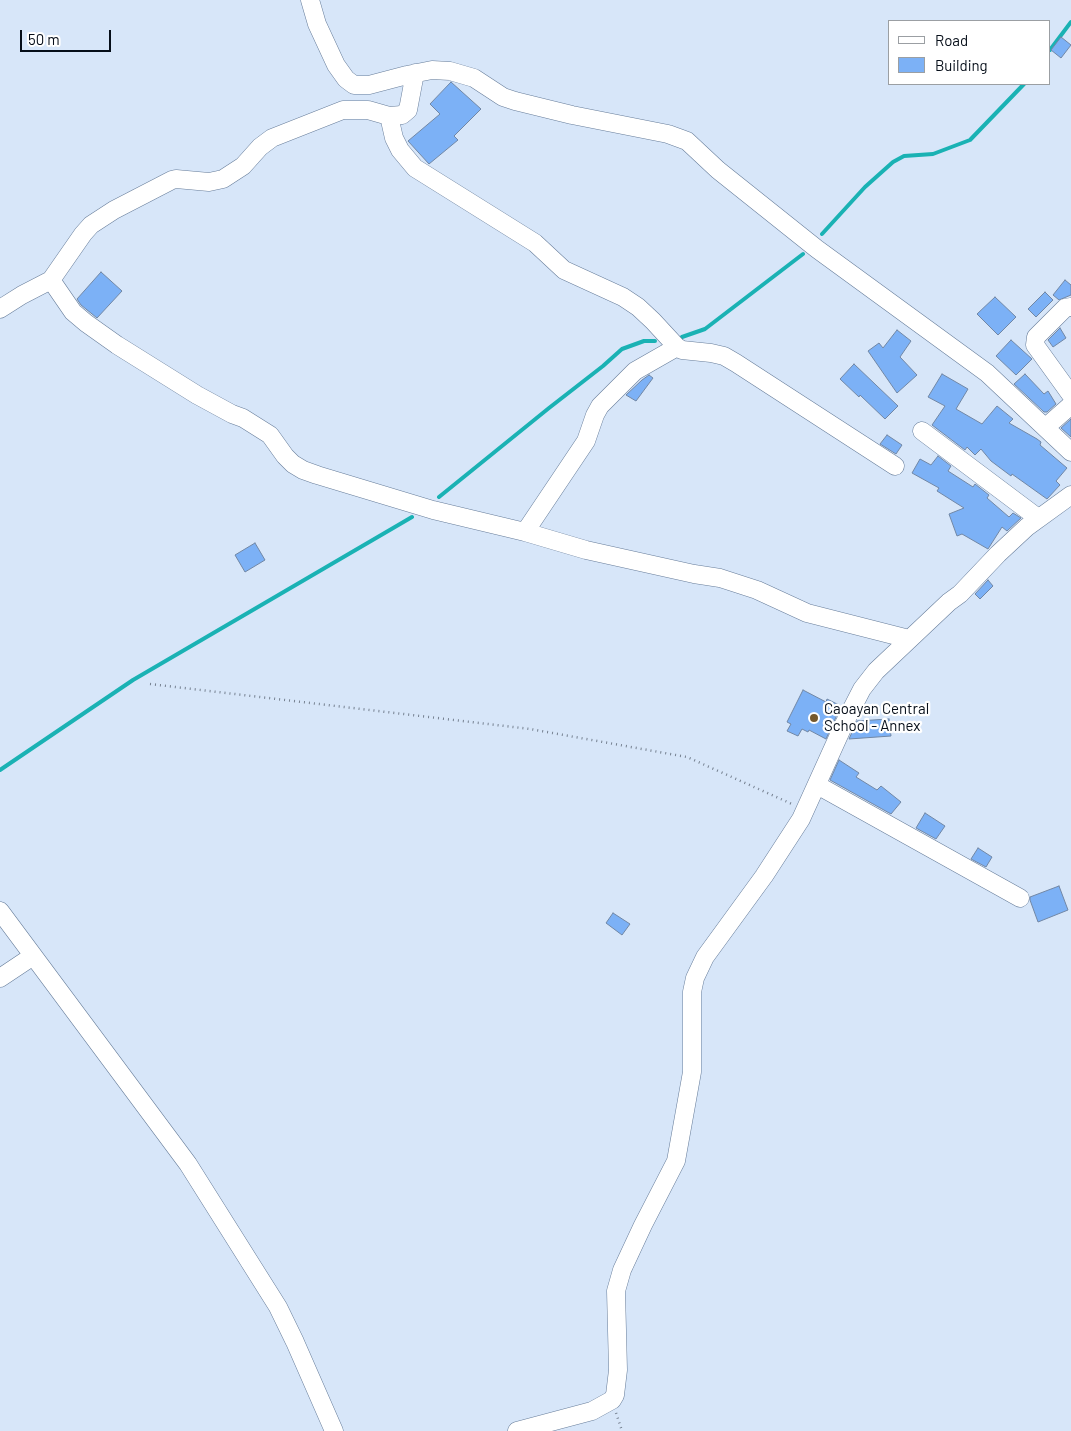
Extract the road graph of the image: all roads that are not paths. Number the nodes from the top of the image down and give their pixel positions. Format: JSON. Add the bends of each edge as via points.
{"nodes":[{"id":1,"x":310,"y":0,"type":"edge"},
{"id":2,"x":415,"y":73,"type":"junction"},
{"id":3,"x":389,"y":116,"type":"junction"},
{"id":4,"x":51,"y":280,"type":"junction"},
{"id":5,"x":1071,"y":308,"type":"edge"},
{"id":6,"x":0,"y":309,"type":"edge"},
{"id":7,"x":677,"y":347,"type":"junction"},
{"id":8,"x":1071,"y":395,"type":"edge"},
{"id":9,"x":1071,"y":405,"type":"edge"},
{"id":10,"x":1046,"y":427,"type":"junction"},
{"id":11,"x":922,"y":431,"type":"dead end"},
{"id":12,"x":1071,"y":452,"type":"edge"},
{"id":13,"x":896,"y":466,"type":"dead end"},
{"id":14,"x":1071,"y":495,"type":"edge"},
{"id":15,"x":1038,"y":518,"type":"junction"},
{"id":16,"x":525,"y":532,"type":"junction"},
{"id":17,"x":909,"y":639,"type":"junction"},
{"id":18,"x":813,"y":793,"type":"junction"},
{"id":19,"x":1020,"y":898,"type":"dead end"},
{"id":20,"x":0,"y":911,"type":"edge"},
{"id":21,"x":33,"y":956,"type":"junction"},
{"id":22,"x":0,"y":978,"type":"edge"},
{"id":23,"x":334,"y":1431,"type":"edge"},
{"id":24,"x":517,"y":1431,"type":"edge"}],
"edges":[{"from":1,"to":2,"type":"street","via":[[336,65],[354,85],[362,86]]},
{"from":2,"to":3,"type":"street","via":[[408,110],[402,116]]},
{"from":2,"to":10,"type":"street","via":[[432,70],[464,74],[515,101],[668,134],[686,141],[817,249],[987,373]]},
{"from":3,"to":4,"type":"street","via":[[368,110],[343,110],[272,138],[224,179],[209,182],[176,178],[114,210],[91,226]]},
{"from":3,"to":7,"type":"street","via":[[394,138],[415,168],[534,243],[564,270],[638,307]]},
{"from":4,"to":6,"type":"street"},
{"from":4,"to":16,"type":"street","via":[[73,312],[86,323],[197,395],[270,435],[285,456],[303,470],[433,510]]},
{"from":5,"to":8,"type":"street","via":[[1065,308],[1053,319],[1036,337],[1034,345]]},
{"from":7,"to":13,"type":"street","via":[[724,356]]},
{"from":7,"to":16,"type":"street","via":[[635,371],[600,406],[586,441]]},
{"from":9,"to":10,"type":"street"},
{"from":10,"to":12,"type":"street"},
{"from":11,"to":15,"type":"street"},
{"from":14,"to":15,"type":"street"},
{"from":15,"to":17,"type":"street"},
{"from":16,"to":17,"type":"street","via":[[586,550],[720,578],[757,590],[807,613]]},
{"from":17,"to":18,"type":"street","via":[[862,689]]},
{"from":18,"to":19,"type":"street"},
{"from":18,"to":24,"type":"street","via":[[764,876],[704,957],[695,978],[692,992],[692,1072],[676,1161],[622,1270],[616,1291],[618,1370],[615,1395],[592,1411]]},
{"from":20,"to":21,"type":"street"},
{"from":21,"to":22,"type":"street"},
{"from":21,"to":23,"type":"street","via":[[175,1146],[258,1275],[278,1307]]}]}
